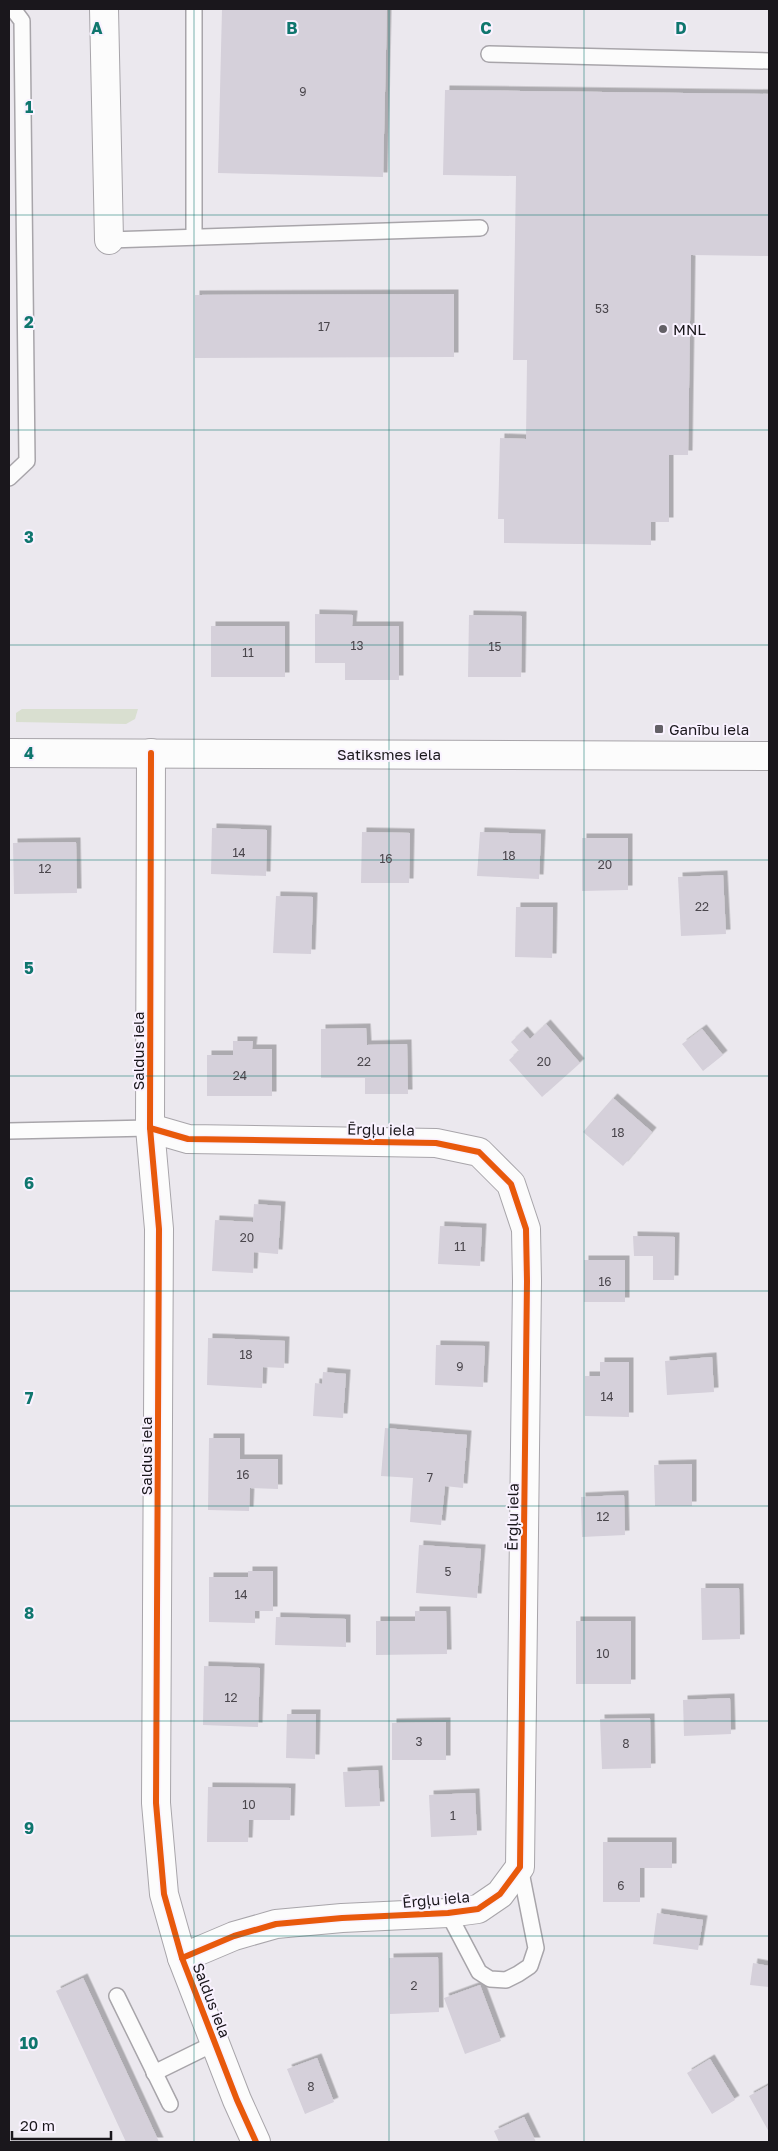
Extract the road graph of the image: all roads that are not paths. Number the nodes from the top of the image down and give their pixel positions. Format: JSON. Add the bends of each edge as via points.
{"nodes":[{"id":1,"x":13,"y":9,"type":"edge"},
{"id":2,"x":104,"y":9,"type":"edge"},
{"id":3,"x":194,"y":9,"type":"edge"},
{"id":4,"x":489,"y":54,"type":"dead end"},
{"id":5,"x":769,"y":61,"type":"edge"},
{"id":6,"x":480,"y":228,"type":"dead end"},
{"id":7,"x":194,"y":238,"type":"junction"},
{"id":8,"x":109,"y":240,"type":"joint"},
{"id":9,"x":9,"y":478,"type":"edge"},
{"id":10,"x":9,"y":753,"type":"edge"},
{"id":11,"x":151,"y":753,"type":"junction"},
{"id":12,"x":769,"y":756,"type":"edge"},
{"id":13,"x":150,"y":1128,"type":"junction"},
{"id":14,"x":9,"y":1131,"type":"edge"},
{"id":15,"x":520,"y":1867,"type":"junction"},
{"id":16,"x":448,"y":1913,"type":"junction"},
{"id":17,"x":182,"y":1958,"type":"junction"},
{"id":18,"x":117,"y":1996,"type":"dead end"},
{"id":19,"x":215,"y":2043,"type":"junction"},
{"id":20,"x":154,"y":2073,"type":"junction"},
{"id":21,"x":170,"y":2104,"type":"dead end"},
{"id":22,"x":256,"y":2142,"type":"edge"}],
"edges":[{"from":1,"to":9,"type":"lane","via":[[22,21],[27,461]]},
{"from":2,"to":8,"type":"street"},
{"from":3,"to":7,"type":"lane"},
{"from":4,"to":5,"type":"lane"},
{"from":6,"to":7,"type":"lane"},
{"from":7,"to":8,"type":"lane"},
{"from":10,"to":11,"type":"street","name":"Satiksmes iela"},
{"from":11,"to":12,"type":"street","name":"Satiksmes iela"},
{"from":11,"to":13,"type":"street","name":"Saldus iela"},
{"from":13,"to":14,"type":"lane"},
{"from":13,"to":15,"type":"street","name":"Ērgļu iela","via":[[188,1139],[436,1142],[479,1152],[511,1184],[526,1229],[527,1281]]},
{"from":13,"to":17,"type":"street","name":"Saldus iela","via":[[159,1229],[156,1803],[164,1894]]},
{"from":15,"to":16,"type":"street","name":"Ērgļu iela","via":[[500,1894],[478,1909]]},
{"from":15,"to":16,"type":"lane","via":[[536,1948],[530,1966],[518,1974],[506,1980],[490,1979],[479,1972]]},
{"from":16,"to":17,"type":"street","name":"Ērgļu iela","via":[[276,1924],[234,1936]]},
{"from":17,"to":19,"type":"street","name":"Saldus iela"},
{"from":18,"to":20,"type":"lane"},
{"from":19,"to":20,"type":"lane"},
{"from":19,"to":22,"type":"street","name":"Saldus iela"},
{"from":20,"to":21,"type":"lane"}]}
